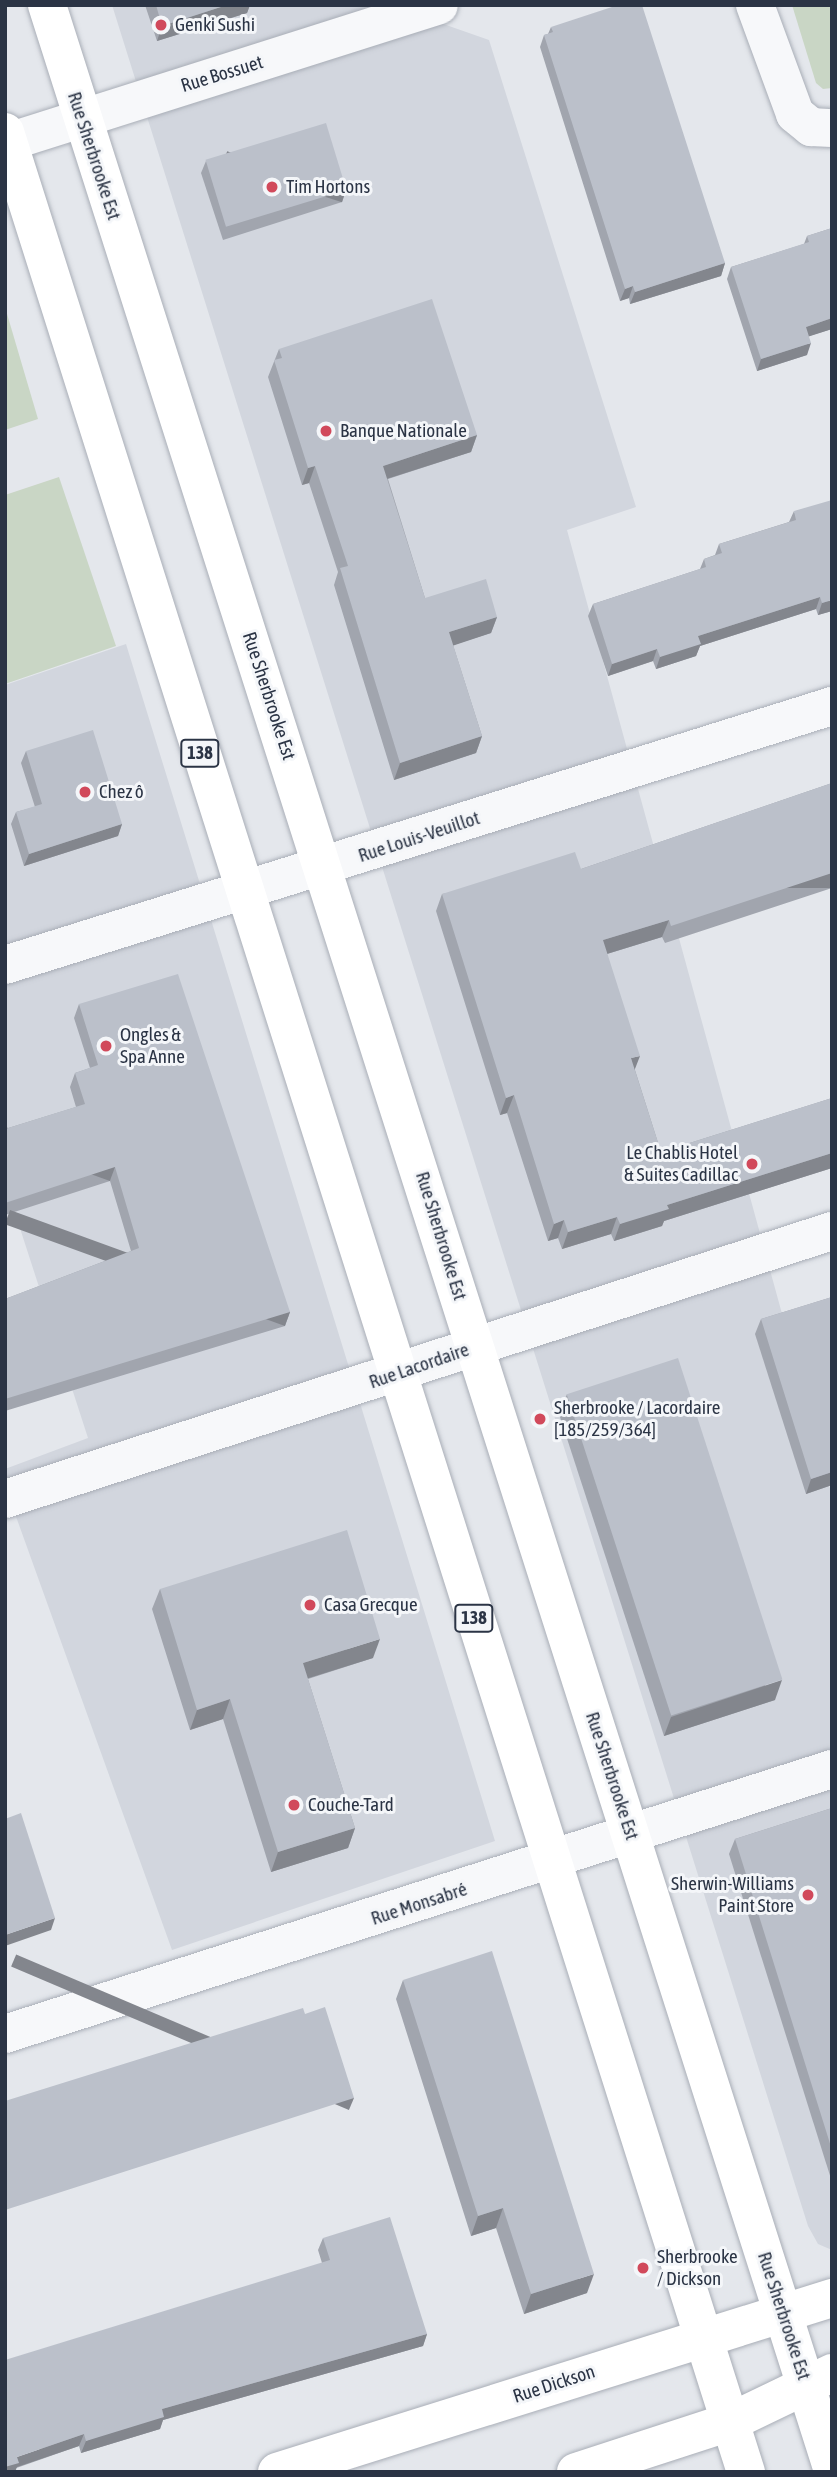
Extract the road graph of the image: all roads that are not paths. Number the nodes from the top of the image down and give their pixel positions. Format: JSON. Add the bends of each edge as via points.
{"nodes":[{"id":1,"x":47,"y":5,"type":"edge"},
{"id":2,"x":439,"y":5,"type":"edge"},
{"id":3,"x":755,"y":5,"type":"edge"},
{"id":4,"x":81,"y":118,"type":"junction"},
{"id":5,"x":832,"y":128,"type":"edge"},
{"id":6,"x":6,"y":139,"type":"edge"},
{"id":7,"x":832,"y":706,"type":"edge"},
{"id":8,"x":324,"y":867,"type":"junction"},
{"id":9,"x":244,"y":892,"type":"junction"},
{"id":10,"x":5,"y":965,"type":"edge"},
{"id":11,"x":832,"y":1231,"type":"edge"},
{"id":12,"x":474,"y":1347,"type":"junction"},
{"id":13,"x":397,"y":1373,"type":"junction"},
{"id":14,"x":5,"y":1499,"type":"edge"},
{"id":15,"x":832,"y":1769,"type":"edge"},
{"id":16,"x":631,"y":1834,"type":"junction"},
{"id":17,"x":551,"y":1862,"type":"junction"},
{"id":18,"x":5,"y":2034,"type":"edge"},
{"id":19,"x":832,"y":2298,"type":"edge"},
{"id":20,"x":783,"y":2310,"type":"junction"},
{"id":21,"x":705,"y":2335,"type":"junction"},
{"id":22,"x":819,"y":2379,"type":"edge"},
{"id":23,"x":730,"y":2422,"type":"junction"},
{"id":24,"x":832,"y":2467,"type":"edge"},
{"id":25,"x":277,"y":2472,"type":"edge"},
{"id":26,"x":576,"y":2472,"type":"edge"},
{"id":27,"x":746,"y":2472,"type":"edge"}],
"edges":[{"from":1,"to":4,"type":"main road","name":"Rue Sherbrooke Est"},
{"from":2,"to":4,"type":"street","name":"Rue Bossuet"},
{"from":3,"to":5,"type":"street","via":[[795,114],[811,127]]},
{"from":4,"to":6,"type":"street","name":"Rue Bossuet"},
{"from":4,"to":8,"type":"main road","name":"Rue Sherbrooke Est"},
{"from":6,"to":9,"type":"main road","number":"138"},
{"from":7,"to":8,"type":"street","name":"Rue Louis-Veuillot"},
{"from":8,"to":9,"type":"street","name":"Rue Louis-Veuillot"},
{"from":8,"to":12,"type":"main road","name":"Rue Sherbrooke Est"},
{"from":9,"to":10,"type":"street","name":"Rue Louis-Veuillot"},
{"from":9,"to":13,"type":"main road","number":"138"},
{"from":11,"to":12,"type":"street","name":"Rue Lacordaire"},
{"from":12,"to":13,"type":"street","name":"Rue Lacordaire"},
{"from":12,"to":16,"type":"main road","name":"Rue Sherbrooke Est"},
{"from":13,"to":14,"type":"street","name":"Rue Lacordaire"},
{"from":13,"to":17,"type":"main road","number":"138"},
{"from":15,"to":16,"type":"street","name":"Rue Monsabré"},
{"from":16,"to":17,"type":"street","name":"Rue Monsabré"},
{"from":16,"to":20,"type":"main road","name":"Rue Sherbrooke Est"},
{"from":17,"to":18,"type":"street","name":"Rue Monsabré"},
{"from":17,"to":21,"type":"main road","number":"138"},
{"from":19,"to":20,"type":"main road","name":"Rue Dickson"},
{"from":20,"to":21,"type":"main road","name":"Rue Dickson"},
{"from":20,"to":22,"type":"main road","name":"Rue Sherbrooke Est"},
{"from":21,"to":23,"type":"main road","number":"138"},
{"from":21,"to":25,"type":"main road","name":"Rue Dickson"},
{"from":22,"to":23,"type":"main road"},
{"from":22,"to":24,"type":"main road","name":"Rue Sherbrooke Est"},
{"from":23,"to":26,"type":"main road"},
{"from":23,"to":27,"type":"main road","number":"138"}]}
